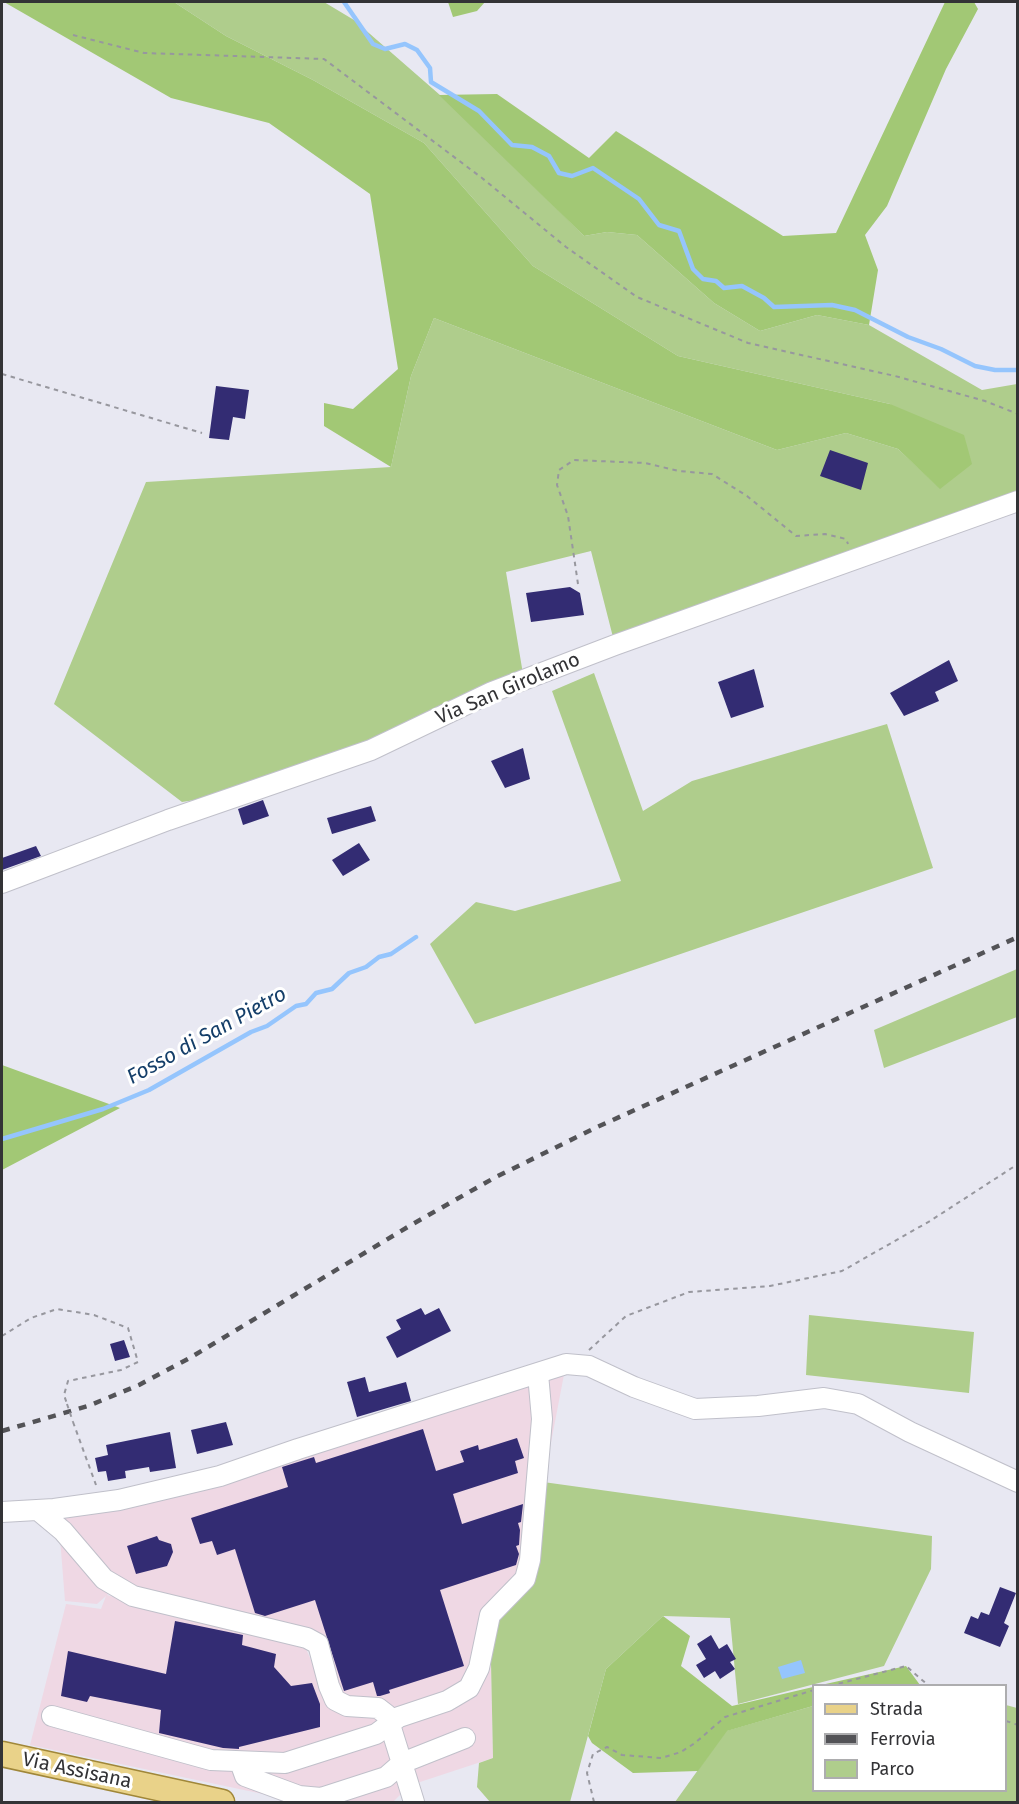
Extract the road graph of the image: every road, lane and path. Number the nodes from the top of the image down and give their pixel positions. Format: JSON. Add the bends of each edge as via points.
{"nodes":[{"id":1,"x":73,"y":35,"type":"dead end"},
{"id":2,"x":2,"y":374,"type":"edge"},
{"id":3,"x":1017,"y":414,"type":"edge"},
{"id":4,"x":202,"y":433,"type":"dead end"},
{"id":5,"x":1017,"y":501,"type":"edge"},
{"id":6,"x":855,"y":559,"type":"junction"},
{"id":7,"x":578,"y":584,"type":"dead end"},
{"id":8,"x":2,"y":884,"type":"edge"},
{"id":9,"x":1017,"y":1164,"type":"edge"},
{"id":10,"x":2,"y":1336,"type":"edge"},
{"id":11,"x":566,"y":1364,"type":"junction"},
{"id":12,"x":537,"y":1374,"type":"junction"},
{"id":13,"x":1017,"y":1482,"type":"edge"},
{"id":14,"x":102,"y":1502,"type":"junction"},
{"id":15,"x":39,"y":1511,"type":"junction"},
{"id":16,"x":2,"y":1512,"type":"edge"},
{"id":17,"x":838,"y":1684,"type":"edge"},
{"id":18,"x":927,"y":1684,"type":"edge"},
{"id":19,"x":812,"y":1690,"type":"edge"},
{"id":20,"x":52,"y":1716,"type":"dead end"},
{"id":21,"x":390,"y":1725,"type":"junction"},
{"id":22,"x":465,"y":1738,"type":"dead end"},
{"id":23,"x":2,"y":1754,"type":"edge"},
{"id":24,"x":240,"y":1762,"type":"junction"},
{"id":25,"x":402,"y":1763,"type":"junction"},
{"id":26,"x":414,"y":1799,"type":"edge"},
{"id":27,"x":222,"y":1803,"type":"edge"},
{"id":28,"x":594,"y":1803,"type":"edge"}],
"edges":[{"from":1,"to":3,"type":"path","via":[[144,53],[324,59],[566,247],[637,297],[748,343],[895,376]]},
{"from":2,"to":4,"type":"path"},
{"from":5,"to":6,"type":"street","name":"Via San Girolamo"},
{"from":6,"to":7,"type":"path","via":[[846,539],[825,534],[796,536],[747,496],[712,474],[645,463],[574,460],[559,470],[556,485],[568,516]]},
{"from":6,"to":8,"type":"street","name":"Via San Girolamo","via":[[492,692],[370,750],[168,820]]},
{"from":9,"to":11,"type":"path","via":[[930,1221],[842,1270],[770,1286],[689,1292],[626,1316],[589,1350]]},
{"from":10,"to":14,"type":"path","bridge":true,"via":[[31,1318],[57,1309],[94,1315],[128,1328],[138,1362],[121,1370],[68,1381],[64,1395]]},
{"from":11,"to":12,"type":"street"},
{"from":11,"to":13,"type":"street","via":[[589,1366],[695,1409],[824,1398],[858,1404]]},
{"from":12,"to":14,"type":"street","via":[[220,1476]]},
{"from":12,"to":21,"type":"street","via":[[542,1419],[525,1580],[490,1615],[479,1668],[469,1688],[447,1701],[399,1717]]},
{"from":14,"to":15,"type":"street"},
{"from":15,"to":16,"type":"street"},
{"from":15,"to":21,"type":"street","via":[[63,1531],[104,1579],[132,1596],[297,1635],[318,1644],[335,1700],[347,1706],[378,1708],[387,1715]]},
{"from":17,"to":18,"type":"path","via":[[906,1666]]},
{"from":19,"to":28,"type":"path","via":[[725,1717],[681,1752],[661,1758],[622,1755],[607,1747],[593,1754],[587,1773]]},
{"from":20,"to":24,"type":"street","via":[[211,1760]]},
{"from":21,"to":24,"type":"street","via":[[376,1734],[285,1763]]},
{"from":21,"to":25,"type":"street"},
{"from":22,"to":25,"type":"street"},
{"from":23,"to":27,"type":"main road","name":"Via Assisana"},
{"from":24,"to":25,"type":"street","via":[[245,1776],[299,1796],[321,1798],[386,1777]]},
{"from":25,"to":26,"type":"street"}]}
